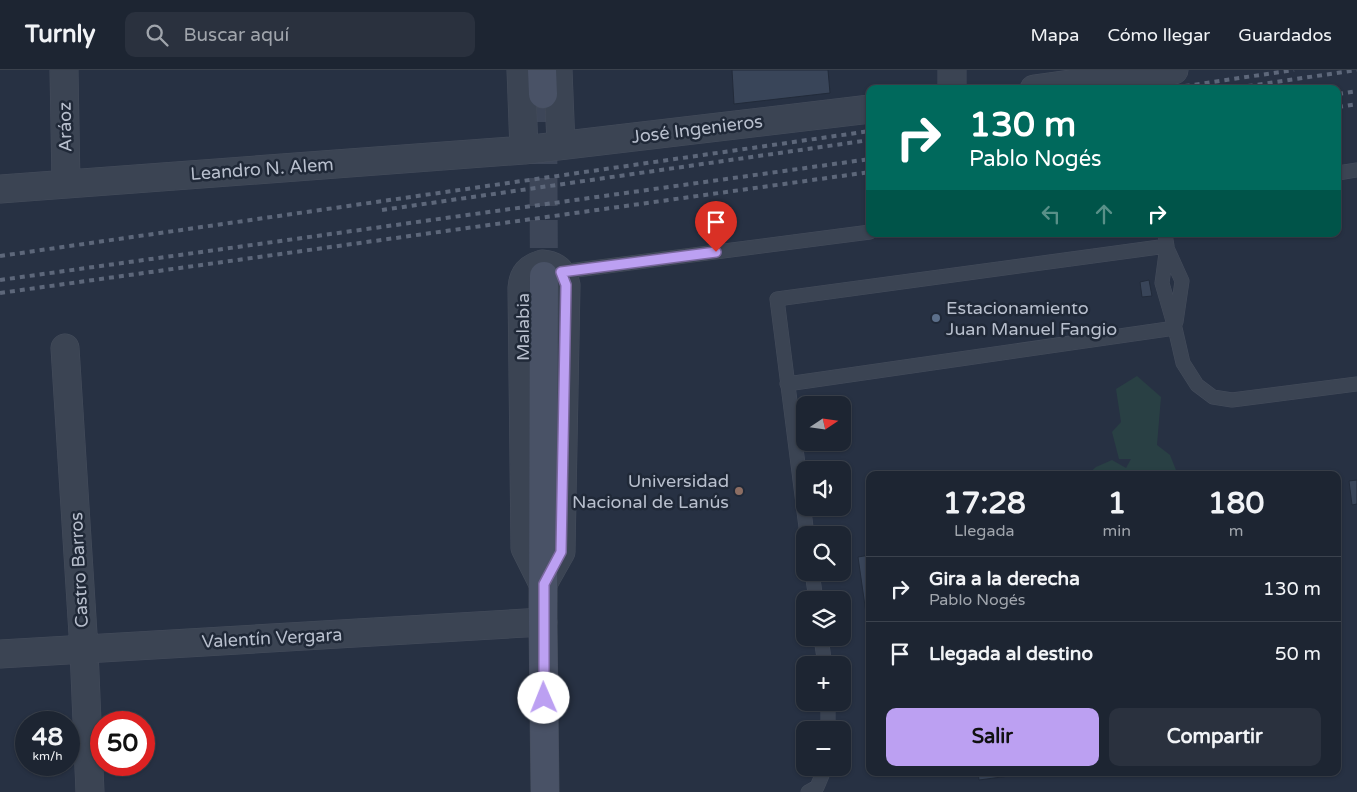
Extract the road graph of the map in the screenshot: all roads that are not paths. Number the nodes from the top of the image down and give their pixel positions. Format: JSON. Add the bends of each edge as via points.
{"nodes":[{"id":1,"x":64,"y":70,"type":"edge"},
{"id":2,"x":522,"y":70,"type":"edge"},
{"id":3,"x":558,"y":70,"type":"edge"},
{"id":4,"x":952,"y":70,"type":"edge"},
{"id":5,"x":1174,"y":70,"type":"edge"},
{"id":6,"x":952,"y":85,"type":"edge"},
{"id":7,"x":1063,"y":85,"type":"edge"},
{"id":8,"x":866,"y":109,"type":"edge"},
{"id":9,"x":561,"y":145,"type":"junction"},
{"id":10,"x":524,"y":150,"type":"junction"},
{"id":11,"x":1357,"y":170,"type":"edge"},
{"id":12,"x":1341,"y":173,"type":"edge"},
{"id":13,"x":66,"y":184,"type":"junction"},
{"id":14,"x":0,"y":189,"type":"edge"},
{"id":15,"x":866,"y":233,"type":"edge"},
{"id":16,"x":1166,"y":240,"type":"edge"},
{"id":17,"x":553,"y":274,"type":"joint"},
{"id":18,"x":1175,"y":328,"type":"junction"},
{"id":19,"x":65,"y":348,"type":"dead end"},
{"id":20,"x":786,"y":384,"type":"junction"},
{"id":21,"x":1357,"y":384,"type":"edge"},
{"id":22,"x":806,"y":526,"type":"edge"},
{"id":23,"x":544,"y":622,"type":"junction"},
{"id":24,"x":84,"y":650,"type":"junction"},
{"id":25,"x":0,"y":654,"type":"edge"},
{"id":26,"x":822,"y":776,"type":"edge"},
{"id":27,"x":90,"y":792,"type":"edge"},
{"id":28,"x":545,"y":792,"type":"edge"},
{"id":29,"x":808,"y":792,"type":"edge"}],
"edges":[{"from":1,"to":13,"type":"street","name":"Aráoz"},
{"from":2,"to":10,"type":"street"},
{"from":3,"to":9,"type":"street"},
{"from":4,"to":6,"type":"street"},
{"from":5,"to":7,"type":"street"},
{"from":8,"to":9,"type":"street","name":"José Ingenieros"},
{"from":9,"to":10,"type":"street","name":"José Ingenieros"},
{"from":10,"to":13,"type":"street","name":"Leandro N. Alem"},
{"from":11,"to":12,"type":"lane"},
{"from":13,"to":14,"type":"street","name":"Leandro N. Alem"},
{"from":15,"to":17,"type":"lane"},
{"from":16,"to":18,"type":"lane","via":[[1162,283]]},
{"from":16,"to":18,"type":"lane","via":[[1182,281]]},
{"from":16,"to":20,"type":"lane","via":[[777,300]]},
{"from":17,"to":23,"type":"main road","name":"Malabia"},
{"from":18,"to":20,"type":"lane"},
{"from":18,"to":21,"type":"lane","via":[[1183,363],[1198,385],[1213,397],[1232,400]]},
{"from":19,"to":24,"type":"street","name":"Castro Barros"},
{"from":20,"to":22,"type":"lane"},
{"from":23,"to":24,"type":"street","name":"Valentín Vergara"},
{"from":23,"to":28,"type":"main road","name":"Malabia"},
{"from":24,"to":25,"type":"street","name":"Valentín Vergara"},
{"from":24,"to":27,"type":"street","name":"Castro Barros"},
{"from":26,"to":29,"type":"lane","via":[[817,787]]}]}
